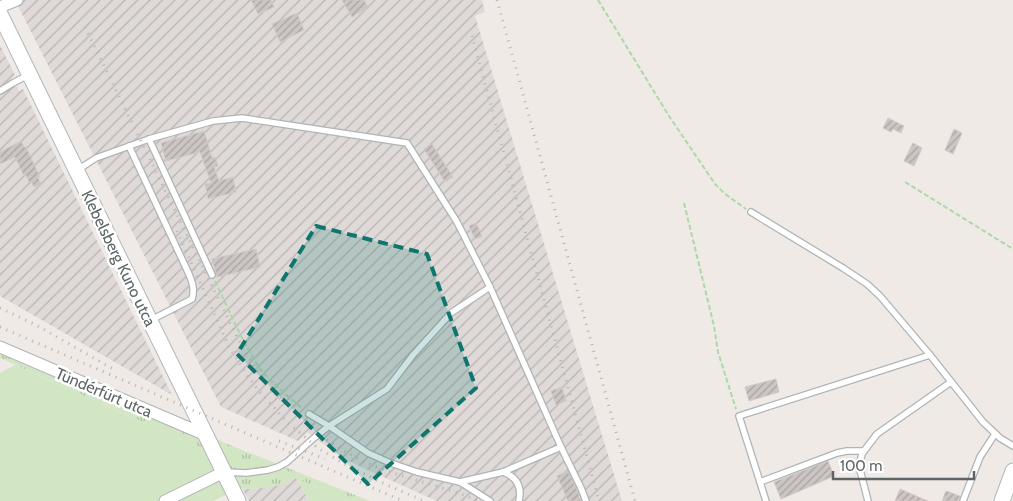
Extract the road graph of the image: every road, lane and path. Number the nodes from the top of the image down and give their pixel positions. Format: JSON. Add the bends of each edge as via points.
{"nodes":[{"id":1,"x":17,"y":0,"type":"edge"},
{"id":2,"x":598,"y":0,"type":"edge"},
{"id":3,"x":0,"y":7,"type":"edge"},
{"id":4,"x":0,"y":14,"type":"edge"},
{"id":5,"x":30,"y":74,"type":"junction"},
{"id":6,"x":0,"y":91,"type":"edge"},
{"id":7,"x":149,"y":139,"type":"junction"},
{"id":8,"x":129,"y":146,"type":"junction"},
{"id":9,"x":76,"y":171,"type":"junction"},
{"id":10,"x":905,"y":182,"type":"dead end"},
{"id":11,"x":684,"y":203,"type":"dead end"},
{"id":12,"x":751,"y":212,"type":"joint"},
{"id":13,"x":1013,"y":248,"type":"edge"},
{"id":14,"x":212,"y":275,"type":"joint"},
{"id":15,"x":490,"y":287,"type":"junction"},
{"id":16,"x":150,"y":321,"type":"junction"},
{"id":17,"x":0,"y":347,"type":"edge"},
{"id":18,"x":930,"y":355,"type":"junction"},
{"id":19,"x":950,"y":382,"type":"junction"},
{"id":20,"x":309,"y":414,"type":"joint"},
{"id":21,"x":739,"y":416,"type":"junction"},
{"id":22,"x":329,"y":426,"type":"junction"},
{"id":23,"x":994,"y":434,"type":"junction"},
{"id":24,"x":208,"y":436,"type":"junction"},
{"id":25,"x":1013,"y":446,"type":"edge"},
{"id":26,"x":561,"y":447,"type":"junction"},
{"id":27,"x":864,"y":451,"type":"junction"},
{"id":28,"x":224,"y":472,"type":"junction"},
{"id":29,"x":503,"y":472,"type":"junction"},
{"id":30,"x":1012,"y":477,"type":"edge"},
{"id":31,"x":460,"y":482,"type":"junction"},
{"id":32,"x":760,"y":482,"type":"junction"},
{"id":33,"x":165,"y":501,"type":"edge"},
{"id":34,"x":238,"y":501,"type":"edge"},
{"id":35,"x":490,"y":501,"type":"edge"},
{"id":36,"x":519,"y":501,"type":"edge"},
{"id":37,"x":586,"y":501,"type":"edge"},
{"id":38,"x":766,"y":501,"type":"edge"},
{"id":39,"x":868,"y":501,"type":"edge"},
{"id":40,"x":963,"y":501,"type":"edge"},
{"id":41,"x":1002,"y":501,"type":"edge"}],
"edges":[{"from":1,"to":3,"type":"street"},
{"from":2,"to":12,"type":"path","via":[[715,184]]},
{"from":4,"to":5,"type":"street","name":"Klebelsberg Kuno utca"},
{"from":5,"to":6,"type":"lane"},
{"from":5,"to":9,"type":"street","name":"Klebelsberg Kuno utca"},
{"from":7,"to":8,"type":"lane"},
{"from":7,"to":14,"type":"lane"},
{"from":7,"to":15,"type":"lane","via":[[213,121],[242,118],[406,144],[457,222]]},
{"from":8,"to":9,"type":"lane","via":[[96,158]]},
{"from":8,"to":16,"type":"lane","via":[[194,285],[192,299]]},
{"from":9,"to":16,"type":"street","name":"Klebelsberg Kuno utca"},
{"from":10,"to":13,"type":"path"},
{"from":11,"to":21,"type":"path","via":[[718,352]]},
{"from":12,"to":18,"type":"lane","via":[[867,284]]},
{"from":14,"to":20,"type":"path","via":[[260,368]]},
{"from":15,"to":22,"type":"lane","via":[[451,313],[387,389]]},
{"from":15,"to":26,"type":"lane"},
{"from":16,"to":24,"type":"street","name":"Klebelsberg Kuno utca"},
{"from":17,"to":24,"type":"street","name":"Tündérfürt utca"},
{"from":18,"to":19,"type":"lane"},
{"from":18,"to":21,"type":"lane"},
{"from":19,"to":23,"type":"lane"},
{"from":19,"to":27,"type":"lane","via":[[877,434]]},
{"from":20,"to":22,"type":"lane"},
{"from":21,"to":32,"type":"lane"},
{"from":22,"to":28,"type":"lane","via":[[278,467],[257,472]]},
{"from":22,"to":31,"type":"lane","via":[[368,453],[388,462]]},
{"from":23,"to":25,"type":"lane"},
{"from":23,"to":40,"type":"lane","via":[[980,457]]},
{"from":24,"to":28,"type":"street","name":"Klebelsberg Kuno utca"},
{"from":26,"to":29,"type":"lane"},
{"from":26,"to":37,"type":"lane"},
{"from":27,"to":32,"type":"lane","via":[[837,453]]},
{"from":27,"to":39,"type":"lane","via":[[860,466]]},
{"from":28,"to":33,"type":"street"},
{"from":28,"to":34,"type":"street","name":"Klebelsberg Kuno utca"},
{"from":29,"to":31,"type":"lane"},
{"from":29,"to":36,"type":"lane","via":[[510,474],[519,485]]},
{"from":30,"to":41,"type":"street"},
{"from":31,"to":35,"type":"lane"},
{"from":32,"to":38,"type":"lane"}]}
